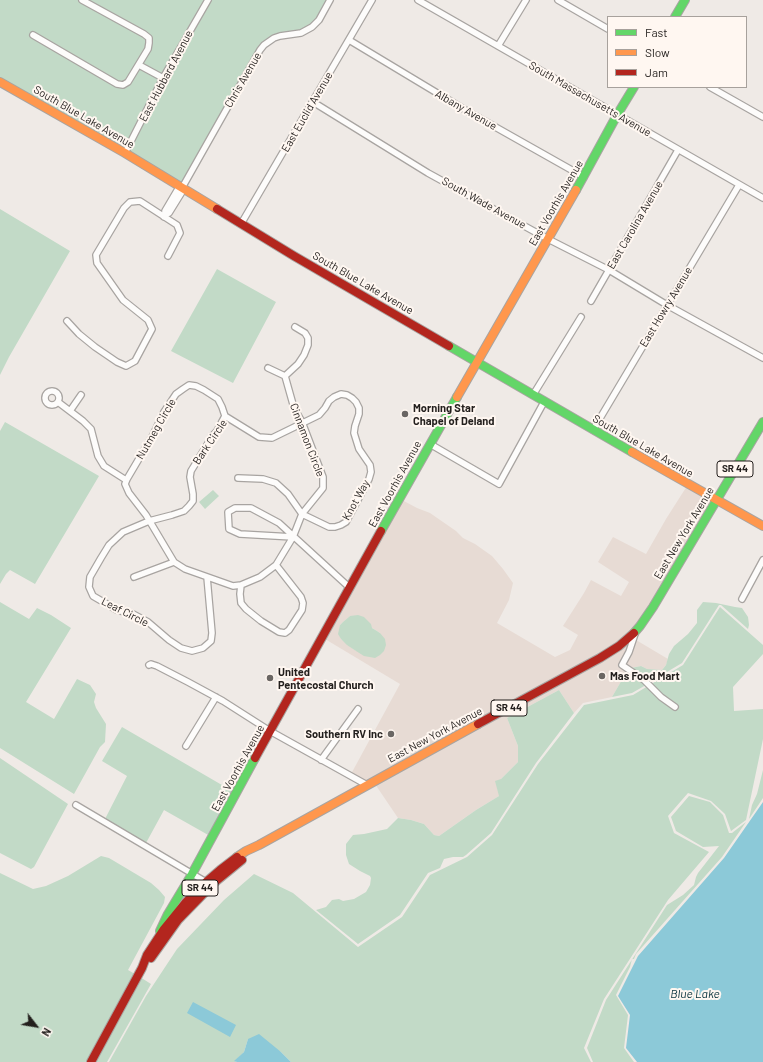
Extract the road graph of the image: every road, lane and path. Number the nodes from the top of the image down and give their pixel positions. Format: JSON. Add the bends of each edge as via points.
{"nodes":[{"id":1,"x":82,"y":0,"type":"edge"},
{"id":2,"x":208,"y":0,"type":"edge"},
{"id":3,"x":330,"y":0,"type":"edge"},
{"id":4,"x":372,"y":0,"type":"edge"},
{"id":5,"x":418,"y":0,"type":"edge"},
{"id":6,"x":526,"y":0,"type":"edge"},
{"id":7,"x":558,"y":0,"type":"edge"},
{"id":8,"x":685,"y":0,"type":"edge"},
{"id":9,"x":676,"y":16,"type":"edge"},
{"id":10,"x":607,"y":28,"type":"edge"},
{"id":11,"x":33,"y":35,"type":"dead end"},
{"id":12,"x":349,"y":40,"type":"junction"},
{"id":13,"x":498,"y":46,"type":"junction"},
{"id":14,"x":139,"y":65,"type":"junction"},
{"id":15,"x":163,"y":78,"type":"junction"},
{"id":16,"x":0,"y":82,"type":"edge"},
{"id":17,"x":633,"y":88,"type":"edge"},
{"id":18,"x":712,"y":88,"type":"edge"},
{"id":19,"x":313,"y":102,"type":"junction"},
{"id":20,"x":617,"y":115,"type":"junction"},
{"id":21,"x":763,"y":118,"type":"edge"},
{"id":22,"x":678,"y":150,"type":"junction"},
{"id":23,"x":125,"y":153,"type":"junction"},
{"id":24,"x":584,"y":177,"type":"junction"},
{"id":25,"x":739,"y":185,"type":"junction"},
{"id":26,"x":182,"y":188,"type":"junction"},
{"id":27,"x":763,"y":198,"type":"edge"},
{"id":28,"x":164,"y":216,"type":"junction"},
{"id":29,"x":241,"y":224,"type":"junction"},
{"id":30,"x":548,"y":239,"type":"junction"},
{"id":31,"x":168,"y":256,"type":"dead end"},
{"id":32,"x":609,"y":270,"type":"junction"},
{"id":33,"x":591,"y":301,"type":"dead end"},
{"id":34,"x":667,"y":305,"type":"junction"},
{"id":35,"x":581,"y":318,"type":"dead end"},
{"id":36,"x":67,"y":321,"type":"dead end"},
{"id":37,"x":295,"y":327,"type":"dead end"},
{"id":38,"x":763,"y":358,"type":"edge"},
{"id":39,"x":477,"y":362,"type":"junction"},
{"id":40,"x":268,"y":368,"type":"dead end"},
{"id":41,"x":285,"y":376,"type":"junction"},
{"id":42,"x":81,"y":395,"type":"dead end"},
{"id":43,"x":533,"y":395,"type":"junction"},
{"id":44,"x":58,"y":402,"type":"dead end"},
{"id":45,"x":544,"y":402,"type":"junction"},
{"id":46,"x":70,"y":411,"type":"junction"},
{"id":47,"x":225,"y":416,"type":"junction"},
{"id":48,"x":302,"y":422,"type":"junction"},
{"id":49,"x":763,"y":422,"type":"edge"},
{"id":50,"x":593,"y":430,"type":"junction"},
{"id":51,"x":430,"y":444,"type":"junction"},
{"id":52,"x":238,"y":478,"type":"dead end"},
{"id":53,"x":126,"y":480,"type":"junction"},
{"id":54,"x":717,"y":500,"type":"junction"},
{"id":55,"x":302,"y":514,"type":"junction"},
{"id":56,"x":149,"y":521,"type":"junction"},
{"id":57,"x":763,"y":526,"type":"edge"},
{"id":58,"x":293,"y":537,"type":"junction"},
{"id":59,"x":763,"y":560,"type":"edge"},
{"id":60,"x":174,"y":562,"type":"junction"},
{"id":61,"x":276,"y":565,"type":"junction"},
{"id":62,"x":134,"y":577,"type":"dead end"},
{"id":63,"x":207,"y":577,"type":"junction"},
{"id":64,"x":241,"y":585,"type":"junction"},
{"id":65,"x":350,"y":588,"type":"junction"},
{"id":66,"x":742,"y":599,"type":"dead end"},
{"id":67,"x":636,"y":631,"type":"junction"},
{"id":68,"x":149,"y":665,"type":"dead end"},
{"id":69,"x":216,"y":697,"type":"junction"},
{"id":70,"x":674,"y":708,"type":"dead end"},
{"id":71,"x":358,"y":709,"type":"dead end"},
{"id":72,"x":270,"y":731,"type":"junction"},
{"id":73,"x":186,"y":746,"type":"dead end"},
{"id":74,"x":321,"y":760,"type":"junction"},
{"id":75,"x":367,"y":785,"type":"junction"},
{"id":76,"x":76,"y":805,"type":"dead end"},
{"id":77,"x":259,"y":845,"type":"junction"},
{"id":78,"x":192,"y":874,"type":"junction"},
{"id":79,"x":206,"y":882,"type":"junction"},
{"id":80,"x":215,"y":882,"type":"junction"},
{"id":81,"x":186,"y":902,"type":"junction"},
{"id":82,"x":178,"y":920,"type":"junction"},
{"id":83,"x":153,"y":945,"type":"junction"},
{"id":84,"x":142,"y":968,"type":"junction"},
{"id":85,"x":91,"y":1062,"type":"edge"}],
"edges":[{"from":1,"to":14,"type":"street","via":[[148,38],[148,49]]},
{"from":2,"to":15,"type":"street","name":"East Hubbard Avenue"},
{"from":3,"to":26,"type":"street","name":"Chris Avenue","via":[[312,27],[301,33],[274,38],[260,50]]},
{"from":4,"to":12,"type":"street","name":"East Euclid Avenue"},
{"from":5,"to":13,"type":"street","name":"South Massachusetts Avenue"},
{"from":6,"to":13,"type":"street"},
{"from":7,"to":10,"type":"street"},
{"from":8,"to":9,"type":"main road"},
{"from":11,"to":14,"type":"street","via":[[116,84],[123,85],[128,82]]},
{"from":12,"to":19,"type":"street","name":"East Euclid Avenue"},
{"from":12,"to":24,"type":"street","name":"Albany Avenue"},
{"from":13,"to":20,"type":"street","name":"South Massachusetts Avenue"},
{"from":14,"to":15,"type":"street"},
{"from":15,"to":23,"type":"street","name":"East Hubbard Avenue"},
{"from":16,"to":23,"type":"main road","name":"South Blue Lake Avenue"},
{"from":17,"to":20,"type":"main road","name":"East Voorhis Avenue"},
{"from":18,"to":21,"type":"street"},
{"from":19,"to":29,"type":"street","name":"East Euclid Avenue"},
{"from":19,"to":30,"type":"street","name":"South Wade Avenue","via":[[428,172]]},
{"from":20,"to":22,"type":"street","name":"South Massachusetts Avenue"},
{"from":20,"to":24,"type":"main road","name":"East Voorhis Avenue"},
{"from":22,"to":25,"type":"street","name":"South Massachusetts Avenue"},
{"from":22,"to":32,"type":"street","name":"East Carolina Avenue"},
{"from":23,"to":26,"type":"main road","name":"South Blue Lake Avenue"},
{"from":24,"to":30,"type":"main road","name":"East Voorhis Avenue"},
{"from":25,"to":27,"type":"street","name":"South Massachusetts Avenue"},
{"from":25,"to":34,"type":"street","name":"East Howry Avenue"},
{"from":26,"to":28,"type":"street","name":"Chris Avenue","via":[[169,213]]},
{"from":26,"to":29,"type":"main road","name":"South Blue Lake Avenue"},
{"from":28,"to":31,"type":"street","via":[[177,225],[180,232]]},
{"from":28,"to":36,"type":"street","via":[[140,201],[130,202],[96,255],[97,263],[123,300],[148,320],[152,328],[135,361],[126,366],[117,362],[79,334]]},
{"from":29,"to":39,"type":"main road","name":"South Blue Lake Avenue"},
{"from":30,"to":32,"type":"street","name":"South Wade Avenue"},
{"from":30,"to":39,"type":"main road","name":"East Voorhis Avenue"},
{"from":32,"to":33,"type":"street","name":"East Carolina Avenue"},
{"from":32,"to":34,"type":"street","name":"South Wade Avenue"},
{"from":34,"to":38,"type":"street","name":"South Wade Avenue"},
{"from":34,"to":50,"type":"street","name":"East Howry Avenue"},
{"from":35,"to":43,"type":"street"},
{"from":37,"to":41,"type":"street","via":[[305,333],[308,345],[298,364]]},
{"from":39,"to":43,"type":"main road","name":"South Blue Lake Avenue"},
{"from":39,"to":51,"type":"main road","name":"East Voorhis Avenue"},
{"from":40,"to":41,"type":"street"},
{"from":41,"to":48,"type":"street","name":"Cinnamon Circle","via":[[294,408]]},
{"from":42,"to":46,"type":"street"},
{"from":43,"to":45,"type":"main road","name":"South Blue Lake Avenue"},
{"from":44,"to":46,"type":"street"},
{"from":45,"to":50,"type":"main road","name":"South Blue Lake Avenue"},
{"from":45,"to":51,"type":"street","via":[[499,484]]},
{"from":46,"to":53,"type":"street","via":[[91,429],[98,456],[104,466]]},
{"from":47,"to":48,"type":"street","name":"Bark Circle","via":[[259,436],[272,438]]},
{"from":47,"to":53,"type":"street","name":"Nutmeg Circle","via":[[218,399],[196,386],[189,385],[176,394],[164,412]]},
{"from":47,"to":56,"type":"street","name":"Bark Circle","via":[[191,471],[193,501],[184,511]]},
{"from":48,"to":55,"type":"street","name":"Cinnamon Circle","via":[[323,477],[323,488]]},
{"from":48,"to":55,"type":"street","name":"Knot Way","via":[[319,415],[328,401],[334,397],[341,394],[352,398],[359,408],[354,433],[371,472],[346,522],[341,526],[330,527]]},
{"from":49,"to":54,"type":"main road","name":"East New York Avenue","number":"SR 44"},
{"from":50,"to":54,"type":"main road","name":"South Blue Lake Avenue"},
{"from":51,"to":65,"type":"main road","name":"East Voorhis Avenue"},
{"from":52,"to":55,"type":"street","via":[[263,479],[276,483],[288,494]]},
{"from":53,"to":56,"type":"street","via":[[129,493]]},
{"from":54,"to":57,"type":"main road","name":"South Blue Lake Avenue"},
{"from":54,"to":67,"type":"main road","name":"East New York Avenue","number":"SR 44"},
{"from":55,"to":58,"type":"street","name":"Cinnamon Circle"},
{"from":56,"to":60,"type":"street"},
{"from":56,"to":63,"type":"street","name":"Leaf Circle","via":[[123,532],[109,545],[90,577],[89,587],[94,596],[117,610],[133,614],[148,622],[181,648],[192,651],[203,648],[211,640]]},
{"from":58,"to":58,"type":"street","via":[[278,523],[251,508],[235,508],[228,512],[229,529],[240,534]]},
{"from":58,"to":61,"type":"street","name":"Cinnamon Circle"},
{"from":58,"to":65,"type":"street"},
{"from":59,"to":66,"type":"street"},
{"from":60,"to":62,"type":"street"},
{"from":60,"to":63,"type":"street","name":"Cinnamon Circle"},
{"from":61,"to":64,"type":"street","name":"Cinnamon Circle","via":[[260,578]]},
{"from":61,"to":64,"type":"street","via":[[301,597],[303,604],[289,630],[279,632],[246,609],[241,603]]},
{"from":63,"to":64,"type":"street","name":"Cinnamon Circle","via":[[233,586]]},
{"from":65,"to":72,"type":"main road","name":"East Voorhis Avenue"},
{"from":67,"to":70,"type":"street","via":[[622,665],[644,680]]},
{"from":67,"to":75,"type":"main road","name":"East New York Avenue","number":"SR 44","via":[[619,646],[596,660]]},
{"from":68,"to":69,"type":"street","via":[[157,666]]},
{"from":69,"to":72,"type":"street"},
{"from":69,"to":73,"type":"street"},
{"from":71,"to":74,"type":"street"},
{"from":72,"to":74,"type":"street"},
{"from":72,"to":78,"type":"main road","name":"East Voorhis Avenue"},
{"from":74,"to":75,"type":"street"},
{"from":75,"to":77,"type":"main road","name":"East New York Avenue","number":"SR 44"},
{"from":76,"to":78,"type":"street"},
{"from":77,"to":79,"type":"main road","name":"East New York Avenue","number":"SR 44","via":[[233,860]]},
{"from":77,"to":80,"type":"main road","name":"East New York Avenue","number":"SR 44"},
{"from":78,"to":79,"type":"street"},
{"from":78,"to":81,"type":"main road","name":"East Voorhis Avenue"},
{"from":78,"to":83,"type":"main road","name":"East Voorhis Avenue"},
{"from":79,"to":80,"type":"main road"},
{"from":79,"to":81,"type":"main road","name":"East New York Avenue","number":"SR 44"},
{"from":80,"to":82,"type":"main road","name":"East New York Avenue","number":"SR 44"},
{"from":81,"to":82,"type":"main road","name":"East Voorhis Avenue"},
{"from":81,"to":83,"type":"main road","name":"East New York Avenue","number":"SR 44"},
{"from":82,"to":84,"type":"main road","name":"East New York Avenue","number":"SR 44"},
{"from":83,"to":84,"type":"main road","name":"East New York Avenue","number":"SR 44","via":[[146,955]]},
{"from":84,"to":85,"type":"main road","name":"East New York Avenue","number":"SR 44"}]}
